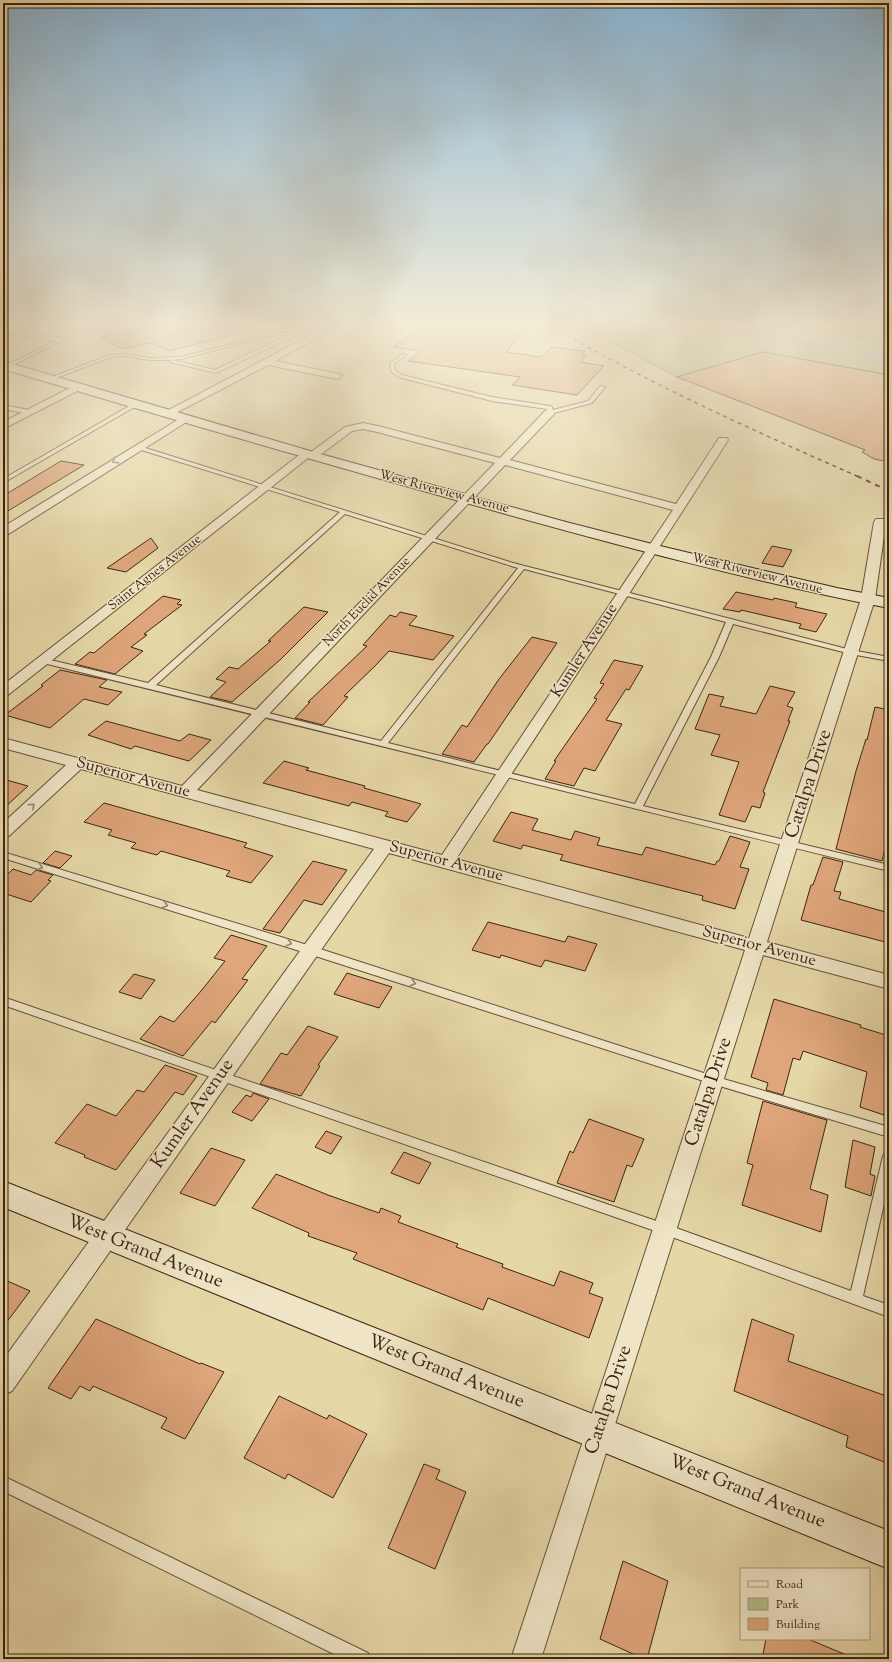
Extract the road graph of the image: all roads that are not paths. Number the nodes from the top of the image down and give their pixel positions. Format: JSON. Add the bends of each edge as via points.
{"nodes":[{"id":1,"x":44,"y":405,"type":"edge"},
{"id":2,"x":135,"y":405,"type":"edge"},
{"id":3,"x":138,"y":405,"type":"edge"},
{"id":4,"x":185,"y":405,"type":"edge"},
{"id":5,"x":536,"y":405,"type":"edge"},
{"id":6,"x":580,"y":405,"type":"edge"},
{"id":7,"x":3,"y":407,"type":"edge"},
{"id":8,"x":29,"y":412,"type":"junction"},
{"id":9,"x":550,"y":412,"type":"junction"},
{"id":10,"x":168,"y":413,"type":"junction"},
{"id":11,"x":184,"y":418,"type":"junction"},
{"id":12,"x":3,"y":426,"type":"edge"},
{"id":13,"x":723,"y":440,"type":"dead end"},
{"id":14,"x":137,"y":447,"type":"junction"},
{"id":15,"x":310,"y":455,"type":"junction"},
{"id":16,"x":502,"y":462,"type":"junction"},
{"id":17,"x":3,"y":480,"type":"edge"},
{"id":18,"x":265,"y":488,"type":"junction"},
{"id":19,"x":468,"y":499,"type":"junction"},
{"id":20,"x":680,"y":508,"type":"junction"},
{"id":21,"x":344,"y":512,"type":"junction"},
{"id":22,"x":880,"y":522,"type":"dead end"},
{"id":23,"x":3,"y":532,"type":"edge"},
{"id":24,"x":428,"y":538,"type":"junction"},
{"id":25,"x":653,"y":549,"type":"junction"},
{"id":26,"x":522,"y":567,"type":"junction"},
{"id":27,"x":622,"y":594,"type":"junction"},
{"id":28,"x":868,"y":599,"type":"junction"},
{"id":29,"x":889,"y":603,"type":"edge"},
{"id":30,"x":730,"y":621,"type":"junction"},
{"id":31,"x":851,"y":652,"type":"junction"},
{"id":32,"x":889,"y":659,"type":"edge"},
{"id":33,"x":42,"y":660,"type":"junction"},
{"id":34,"x":150,"y":686,"type":"junction"},
{"id":35,"x":3,"y":692,"type":"edge"},
{"id":36,"x":262,"y":713,"type":"junction"},
{"id":37,"x":3,"y":742,"type":"edge"},
{"id":38,"x":383,"y":744,"type":"junction"},
{"id":39,"x":78,"y":763,"type":"junction"},
{"id":40,"x":504,"y":775,"type":"junction"},
{"id":41,"x":186,"y":792,"type":"junction"},
{"id":42,"x":638,"y":807,"type":"junction"},
{"id":43,"x":3,"y":832,"type":"edge"},
{"id":44,"x":790,"y":843,"type":"junction"},
{"id":45,"x":385,"y":846,"type":"junction"},
{"id":46,"x":3,"y":855,"type":"edge"},
{"id":47,"x":446,"y":862,"type":"junction"},
{"id":48,"x":889,"y":868,"type":"edge"},
{"id":49,"x":755,"y":946,"type":"junction"},
{"id":50,"x":310,"y":950,"type":"junction"},
{"id":51,"x":889,"y":982,"type":"edge"},
{"id":52,"x":3,"y":1001,"type":"edge"},
{"id":53,"x":221,"y":1075,"type":"junction"},
{"id":54,"x":713,"y":1080,"type":"junction"},
{"id":55,"x":889,"y":1132,"type":"edge"},
{"id":56,"x":889,"y":1156,"type":"edge"},
{"id":57,"x":3,"y":1194,"type":"edge"},
{"id":58,"x":665,"y":1229,"type":"junction"},
{"id":59,"x":107,"y":1236,"type":"junction"},
{"id":60,"x":856,"y":1299,"type":"junction"},
{"id":61,"x":889,"y":1311,"type":"edge"},
{"id":62,"x":3,"y":1382,"type":"edge"},
{"id":63,"x":599,"y":1432,"type":"junction"},
{"id":64,"x":3,"y":1483,"type":"edge"},
{"id":65,"x":889,"y":1550,"type":"edge"},
{"id":66,"x":362,"y":1659,"type":"edge"},
{"id":67,"x":526,"y":1659,"type":"edge"}],
"edges":[{"from":1,"to":8,"type":"street"},
{"from":2,"to":17,"type":"lane"},
{"from":3,"to":10,"type":"street","name":"West Riverview Avenue"},
{"from":4,"to":10,"type":"street"},
{"from":5,"to":9,"type":"lane","via":[[550,408]]},
{"from":6,"to":9,"type":"lane"},
{"from":7,"to":8,"type":"lane"},
{"from":8,"to":12,"type":"street"},
{"from":9,"to":16,"type":"street","name":"North Euclid Avenue"},
{"from":10,"to":11,"type":"street","name":"West Riverview Avenue"},
{"from":11,"to":14,"type":"street"},
{"from":11,"to":15,"type":"street","name":"West Riverview Avenue"},
{"from":13,"to":20,"type":"street","name":"Kumler Avenue"},
{"from":14,"to":18,"type":"lane"},
{"from":14,"to":23,"type":"street","one_way":true},
{"from":15,"to":16,"type":"street","name":"Saint Agnes Avenue","via":[[349,429],[363,426]]},
{"from":15,"to":18,"type":"street","name":"Saint Agnes Avenue"},
{"from":15,"to":19,"type":"street","name":"West Riverview Avenue"},
{"from":16,"to":19,"type":"street","name":"North Euclid Avenue"},
{"from":16,"to":20,"type":"street","name":"Saint Agnes Avenue"},
{"from":18,"to":21,"type":"lane"},
{"from":18,"to":33,"type":"street","name":"Saint Agnes Avenue"},
{"from":19,"to":24,"type":"street","name":"North Euclid Avenue"},
{"from":19,"to":25,"type":"street","name":"West Riverview Avenue"},
{"from":20,"to":25,"type":"street","name":"Kumler Avenue"},
{"from":21,"to":24,"type":"lane"},
{"from":21,"to":34,"type":"lane"},
{"from":22,"to":28,"type":"street","name":"Catalpa Drive"},
{"from":24,"to":26,"type":"lane"},
{"from":24,"to":36,"type":"street","name":"North Euclid Avenue"},
{"from":25,"to":27,"type":"street","name":"Kumler Avenue"},
{"from":25,"to":28,"type":"street","name":"West Riverview Avenue"},
{"from":26,"to":27,"type":"lane"},
{"from":26,"to":38,"type":"lane"},
{"from":27,"to":30,"type":"lane"},
{"from":27,"to":40,"type":"street","name":"Kumler Avenue"},
{"from":28,"to":29,"type":"street","name":"West Riverview Avenue"},
{"from":28,"to":31,"type":"street","name":"Catalpa Drive"},
{"from":30,"to":31,"type":"lane"},
{"from":30,"to":42,"type":"lane","via":[[715,657]]},
{"from":31,"to":32,"type":"lane"},
{"from":31,"to":44,"type":"street","name":"Catalpa Drive"},
{"from":33,"to":34,"type":"lane"},
{"from":33,"to":35,"type":"street","name":"Saint Agnes Avenue"},
{"from":34,"to":36,"type":"lane"},
{"from":36,"to":38,"type":"lane"},
{"from":36,"to":41,"type":"street","name":"North Euclid Avenue"},
{"from":37,"to":39,"type":"street","name":"Superior Avenue"},
{"from":38,"to":40,"type":"lane"},
{"from":39,"to":41,"type":"street","name":"Superior Avenue"},
{"from":43,"to":39,"type":"street","one_way":true},
{"from":40,"to":42,"type":"lane"},
{"from":40,"to":47,"type":"street","name":"Kumler Avenue"},
{"from":41,"to":45,"type":"street","name":"Superior Avenue"},
{"from":42,"to":44,"type":"lane"},
{"from":44,"to":48,"type":"lane"},
{"from":44,"to":49,"type":"street","name":"Catalpa Drive"},
{"from":45,"to":47,"type":"street","name":"Superior Avenue"},
{"from":45,"to":50,"type":"street","name":"Kumler Avenue"},
{"from":46,"to":50,"type":"lane","one_way":true},
{"from":47,"to":49,"type":"street","name":"Superior Avenue"},
{"from":49,"to":51,"type":"street","name":"Superior Avenue"},
{"from":49,"to":54,"type":"street","name":"Catalpa Drive"},
{"from":50,"to":53,"type":"street","name":"Kumler Avenue"},
{"from":50,"to":54,"type":"lane","one_way":true},
{"from":52,"to":53,"type":"lane"},
{"from":53,"to":58,"type":"lane"},
{"from":53,"to":59,"type":"street","name":"Kumler Avenue"},
{"from":54,"to":55,"type":"lane"},
{"from":54,"to":58,"type":"street","name":"Catalpa Drive"},
{"from":56,"to":60,"type":"lane"},
{"from":57,"to":59,"type":"street","name":"West Grand Avenue"},
{"from":58,"to":60,"type":"lane"},
{"from":58,"to":63,"type":"street","name":"Catalpa Drive"},
{"from":59,"to":62,"type":"street","name":"Kumler Avenue"},
{"from":59,"to":63,"type":"street","name":"West Grand Avenue"},
{"from":60,"to":61,"type":"lane"},
{"from":63,"to":65,"type":"street","name":"West Grand Avenue"},
{"from":63,"to":67,"type":"street","name":"Catalpa Drive"},
{"from":64,"to":66,"type":"lane"}]}
